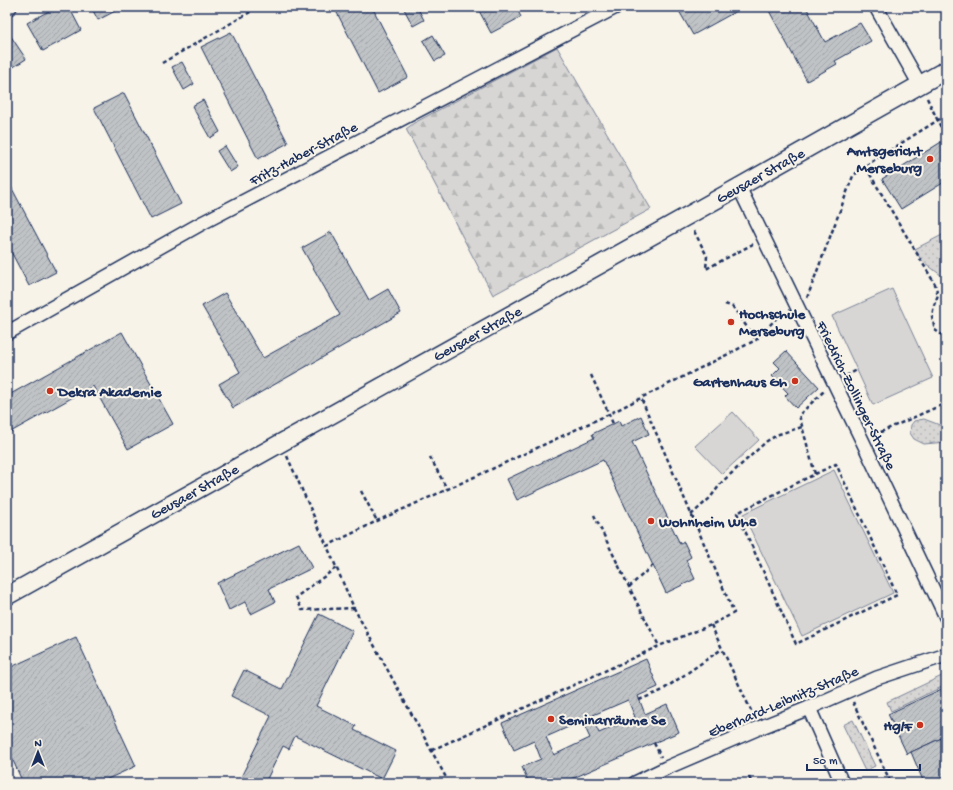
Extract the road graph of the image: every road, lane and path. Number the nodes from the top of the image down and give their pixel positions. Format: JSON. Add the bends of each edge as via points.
{"nodes":[{"id":1,"x":10,"y":7,"type":"edge"},
{"id":2,"x":259,"y":7,"type":"edge"},
{"id":3,"x":616,"y":7,"type":"edge"},
{"id":4,"x":876,"y":7,"type":"edge"},
{"id":5,"x":7,"y":9,"type":"edge"},
{"id":6,"x":162,"y":63,"type":"dead end"},
{"id":7,"x":946,"y":70,"type":"edge"},
{"id":8,"x":920,"y":85,"type":"junction"},
{"id":9,"x":946,"y":115,"type":"edge"},
{"id":10,"x":937,"y":120,"type":"junction"},
{"id":11,"x":946,"y":138,"type":"edge"},
{"id":12,"x":865,"y":166,"type":"junction"},
{"id":13,"x":738,"y":187,"type":"junction"},
{"id":14,"x":686,"y":216,"type":"junction"},
{"id":15,"x":764,"y":239,"type":"junction"},
{"id":16,"x":801,"y":302,"type":"junction"},
{"id":17,"x":725,"y":304,"type":"dead end"},
{"id":18,"x":7,"y":333,"type":"edge"},
{"id":19,"x":946,"y":333,"type":"edge"},
{"id":20,"x":756,"y":340,"type":"junction"},
{"id":21,"x":591,"y":375,"type":"dead end"},
{"id":22,"x":834,"y":382,"type":"junction"},
{"id":23,"x":641,"y":398,"type":"junction"},
{"id":24,"x":946,"y":403,"type":"edge"},
{"id":25,"x":609,"y":414,"type":"junction"},
{"id":26,"x":612,"y":424,"type":"dead end"},
{"id":27,"x":802,"y":427,"type":"junction"},
{"id":28,"x":862,"y":440,"type":"junction"},
{"id":29,"x":281,"y":443,"type":"junction"},
{"id":30,"x":430,"y":457,"type":"dead end"},
{"id":31,"x":815,"y":474,"type":"junction"},
{"id":32,"x":447,"y":489,"type":"junction"},
{"id":33,"x":361,"y":491,"type":"dead end"},
{"id":34,"x":594,"y":515,"type":"dead end"},
{"id":35,"x":691,"y":515,"type":"junction"},
{"id":36,"x":376,"y":521,"type":"junction"},
{"id":37,"x":327,"y":546,"type":"junction"},
{"id":38,"x":653,"y":565,"type":"dead end"},
{"id":39,"x":336,"y":568,"type":"junction"},
{"id":40,"x":629,"y":588,"type":"junction"},
{"id":41,"x":7,"y":596,"type":"edge"},
{"id":42,"x":354,"y":608,"type":"junction"},
{"id":43,"x":946,"y":617,"type":"edge"},
{"id":44,"x":711,"y":625,"type":"junction"},
{"id":45,"x":659,"y":646,"type":"junction"},
{"id":46,"x":722,"y":649,"type":"junction"},
{"id":47,"x":946,"y":655,"type":"edge"},
{"id":48,"x":639,"y":700,"type":"dead end"},
{"id":49,"x":809,"y":708,"type":"junction"},
{"id":50,"x":860,"y":716,"type":"dead end"},
{"id":51,"x":759,"y":728,"type":"junction"},
{"id":52,"x":432,"y":750,"type":"junction"},
{"id":53,"x":749,"y":777,"type":"dead end"},
{"id":54,"x":923,"y":780,"type":"dead end"},
{"id":55,"x":449,"y":783,"type":"edge"},
{"id":56,"x":635,"y":783,"type":"edge"},
{"id":57,"x":752,"y":783,"type":"edge"},
{"id":58,"x":842,"y":783,"type":"edge"},
{"id":59,"x":891,"y":783,"type":"edge"},
{"id":60,"x":916,"y":783,"type":"edge"}],
"edges":[{"from":1,"to":5,"type":"street"},
{"from":2,"to":6,"type":"path"},
{"from":3,"to":18,"type":"street","name":"Fritz-Haber-Straße","via":[[204,222]]},
{"from":4,"to":8,"type":"street"},
{"from":7,"to":8,"type":"street","name":"Geusaer Straße"},
{"from":8,"to":10,"type":"path"},
{"from":8,"to":13,"type":"street","name":"Geusaer Straße"},
{"from":9,"to":10,"type":"path"},
{"from":10,"to":11,"type":"path"},
{"from":10,"to":12,"type":"path"},
{"from":12,"to":16,"type":"path","via":[[854,176]]},
{"from":12,"to":19,"type":"path","via":[[935,284],[938,295],[932,316],[935,330],[942,335]]},
{"from":13,"to":14,"type":"street","name":"Geusaer Straße"},
{"from":13,"to":15,"type":"street","name":"Friedrich-Zollinger-Straße"},
{"from":14,"to":15,"type":"path","via":[[707,256],[706,269]]},
{"from":14,"to":29,"type":"street","name":"Geusaer Straße"},
{"from":15,"to":16,"type":"street","name":"Friedrich-Zollinger-Straße"},
{"from":16,"to":20,"type":"path","via":[[783,310]]},
{"from":16,"to":22,"type":"street","name":"Friedrich-Zollinger-Straße"},
{"from":17,"to":20,"type":"path","via":[[733,307]]},
{"from":20,"to":23,"type":"path"},
{"from":21,"to":25,"type":"path"},
{"from":22,"to":27,"type":"path","via":[[799,415]]},
{"from":22,"to":28,"type":"street","name":"Friedrich-Zollinger-Straße"},
{"from":23,"to":25,"type":"path"},
{"from":23,"to":35,"type":"path"},
{"from":24,"to":28,"type":"path"},
{"from":25,"to":26,"type":"path"},
{"from":25,"to":32,"type":"path"},
{"from":27,"to":31,"type":"path"},
{"from":27,"to":35,"type":"path","via":[[779,434],[767,441],[722,482],[710,498]]},
{"from":28,"to":43,"type":"street","name":"Friedrich-Zollinger-Straße"},
{"from":29,"to":37,"type":"path"},
{"from":29,"to":41,"type":"street","name":"Geusaer Straße"},
{"from":30,"to":32,"type":"path"},
{"from":31,"to":31,"type":"path","via":[[836,464],[897,595],[796,644],[737,512]]},
{"from":32,"to":36,"type":"path"},
{"from":33,"to":36,"type":"path"},
{"from":34,"to":40,"type":"path"},
{"from":35,"to":44,"type":"path","via":[[734,613]]},
{"from":36,"to":37,"type":"path"},
{"from":37,"to":39,"type":"path"},
{"from":38,"to":40,"type":"path"},
{"from":39,"to":42,"type":"path"},
{"from":39,"to":42,"type":"path","via":[[296,597],[302,610]]},
{"from":40,"to":45,"type":"path"},
{"from":42,"to":52,"type":"path"},
{"from":44,"to":45,"type":"path"},
{"from":44,"to":46,"type":"path"},
{"from":45,"to":52,"type":"path"},
{"from":46,"to":48,"type":"path","via":[[661,691]]},
{"from":46,"to":51,"type":"path"},
{"from":47,"to":49,"type":"street","name":"Eberhard-Leibnitz-Straße","via":[[877,678]]},
{"from":49,"to":51,"type":"street","name":"Eberhard-Leibnitz-Straße"},
{"from":49,"to":58,"type":"street"},
{"from":50,"to":59,"type":"path"},
{"from":51,"to":56,"type":"street","name":"Eberhard-Leibnitz-Straße"},
{"from":52,"to":55,"type":"path"},
{"from":53,"to":57,"type":"path"},
{"from":54,"to":60,"type":"path"}]}
